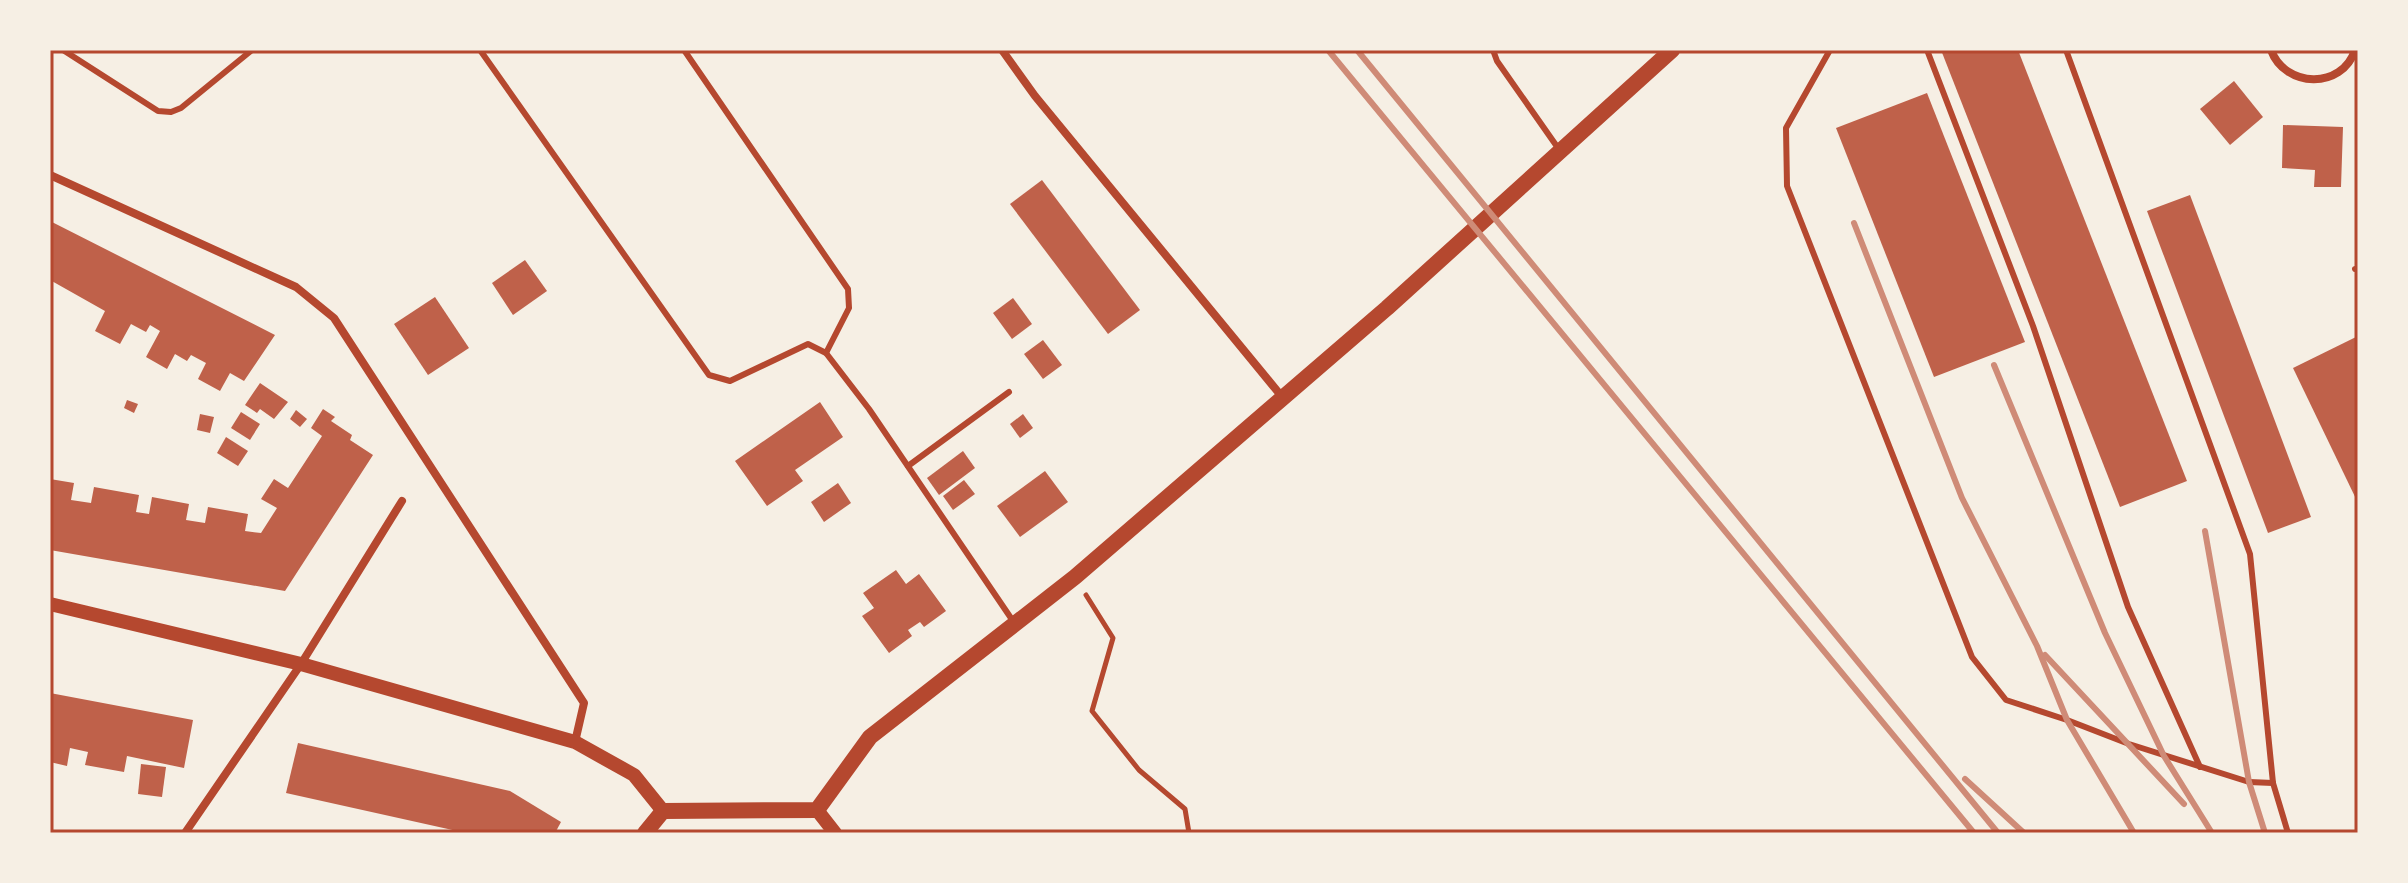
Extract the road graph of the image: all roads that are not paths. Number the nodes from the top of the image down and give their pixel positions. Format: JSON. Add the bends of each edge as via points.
{"nodes":[{"id":1,"x":63,"y":50,"type":"edge"},
{"id":2,"x":252,"y":50,"type":"edge"},
{"id":3,"x":480,"y":50,"type":"edge"},
{"id":4,"x":684,"y":50,"type":"edge"},
{"id":5,"x":1002,"y":50,"type":"edge"},
{"id":6,"x":1493,"y":50,"type":"edge"},
{"id":7,"x":1672,"y":50,"type":"edge"},
{"id":8,"x":1830,"y":50,"type":"edge"},
{"id":9,"x":1927,"y":50,"type":"edge"},
{"id":10,"x":2066,"y":50,"type":"edge"},
{"id":11,"x":2271,"y":50,"type":"edge"},
{"id":12,"x":2355,"y":50,"type":"edge"},
{"id":13,"x":1561,"y":151,"type":"junction"},
{"id":14,"x":50,"y":175,"type":"edge"},
{"id":15,"x":826,"y":353,"type":"junction"},
{"id":16,"x":1009,"y":392,"type":"dead end"},
{"id":17,"x":1283,"y":398,"type":"junction"},
{"id":18,"x":908,"y":466,"type":"junction"},
{"id":19,"x":402,"y":501,"type":"dead end"},
{"id":20,"x":50,"y":604,"type":"edge"},
{"id":21,"x":1015,"y":624,"type":"junction"},
{"id":22,"x":301,"y":664,"type":"junction"},
{"id":23,"x":575,"y":742,"type":"junction"},
{"id":24,"x":2200,"y":767,"type":"junction"},
{"id":25,"x":2273,"y":783,"type":"junction"},
{"id":26,"x":817,"y":810,"type":"junction"},
{"id":27,"x":663,"y":811,"type":"junction"},
{"id":28,"x":185,"y":833,"type":"edge"},
{"id":29,"x":645,"y":833,"type":"edge"},
{"id":30,"x":835,"y":833,"type":"edge"},
{"id":31,"x":2288,"y":833,"type":"edge"}],
"edges":[{"from":1,"to":2,"type":"lane","via":[[158,111],[171,112]]},
{"from":3,"to":15,"type":"lane","via":[[709,375],[730,381],[808,344]]},
{"from":4,"to":15,"type":"lane","via":[[848,289],[849,308]]},
{"from":5,"to":17,"type":"street"},
{"from":6,"to":13,"type":"lane"},
{"from":7,"to":13,"type":"main road"},
{"from":8,"to":24,"type":"lane","via":[[1786,128],[1787,186],[1972,657],[2006,700]]},
{"from":9,"to":24,"type":"lane","via":[[2033,326],[2128,607]]},
{"from":10,"to":25,"type":"lane","via":[[2250,554]]},
{"from":11,"to":12,"type":"street","via":[[2280,66],[2305,80],[2333,76]]},
{"from":13,"to":17,"type":"main road"},
{"from":14,"to":23,"type":"street","via":[[296,287],[334,318],[584,703]]},
{"from":15,"to":18,"type":"lane"},
{"from":16,"to":18,"type":"lane"},
{"from":17,"to":21,"type":"main road"},
{"from":18,"to":21,"type":"lane"},
{"from":19,"to":22,"type":"street"},
{"from":20,"to":22,"type":"street"},
{"from":21,"to":26,"type":"main road","via":[[870,737]]},
{"from":22,"to":23,"type":"street"},
{"from":22,"to":28,"type":"street"},
{"from":23,"to":27,"type":"street","via":[[634,775]]},
{"from":24,"to":25,"type":"lane","via":[[2249,782]]},
{"from":25,"to":31,"type":"lane"},
{"from":26,"to":27,"type":"main road"},
{"from":26,"to":30,"type":"street"},
{"from":27,"to":29,"type":"main road"}]}
